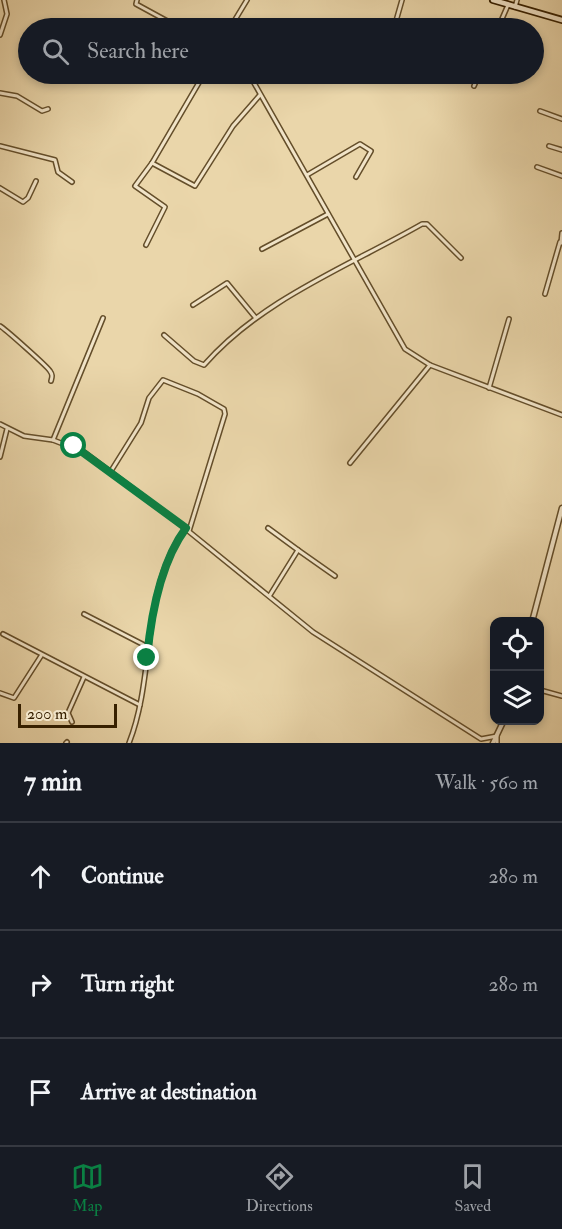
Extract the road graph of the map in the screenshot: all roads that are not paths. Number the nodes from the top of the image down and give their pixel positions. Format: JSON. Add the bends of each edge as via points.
{"nodes":[{"id":1,"x":4,"y":0,"type":"edge"},
{"id":2,"x":137,"y":0,"type":"edge"},
{"id":3,"x":248,"y":0,"type":"edge"},
{"id":4,"x":402,"y":0,"type":"edge"},
{"id":5,"x":493,"y":0,"type":"edge"},
{"id":6,"x":517,"y":0,"type":"edge"},
{"id":7,"x":508,"y":4,"type":"junction"},
{"id":8,"x":515,"y":7,"type":"junction"},
{"id":9,"x":162,"y":18,"type":"edge"},
{"id":10,"x":236,"y":18,"type":"edge"},
{"id":11,"x":397,"y":18,"type":"edge"},
{"id":12,"x":502,"y":18,"type":"edge"},
{"id":13,"x":562,"y":20,"type":"edge"},
{"id":14,"x":0,"y":35,"type":"edge"},
{"id":15,"x":198,"y":84,"type":"edge"},
{"id":16,"x":254,"y":84,"type":"edge"},
{"id":17,"x":0,"y":93,"type":"edge"},
{"id":18,"x":260,"y":95,"type":"junction"},
{"id":19,"x":48,"y":109,"type":"dead end"},
{"id":20,"x":540,"y":111,"type":"dead end"},
{"id":21,"x":562,"y":119,"type":"edge"},
{"id":22,"x":0,"y":146,"type":"edge"},
{"id":23,"x":549,"y":146,"type":"dead end"},
{"id":24,"x":562,"y":150,"type":"edge"},
{"id":25,"x":152,"y":163,"type":"junction"},
{"id":26,"x":537,"y":167,"type":"dead end"},
{"id":27,"x":307,"y":175,"type":"junction"},
{"id":28,"x":562,"y":176,"type":"edge"},
{"id":29,"x":356,"y":177,"type":"dead end"},
{"id":30,"x":36,"y":181,"type":"dead end"},
{"id":31,"x":72,"y":182,"type":"dead end"},
{"id":32,"x":0,"y":188,"type":"edge"},
{"id":33,"x":328,"y":214,"type":"junction"},
{"id":34,"x":562,"y":233,"type":"edge"},
{"id":35,"x":561,"y":243,"type":"edge"},
{"id":36,"x":146,"y":245,"type":"dead end"},
{"id":37,"x":262,"y":249,"type":"dead end"},
{"id":38,"x":461,"y":258,"type":"dead end"},
{"id":39,"x":353,"y":261,"type":"junction"},
{"id":40,"x":545,"y":294,"type":"dead end"},
{"id":41,"x":193,"y":305,"type":"dead end"},
{"id":42,"x":255,"y":317,"type":"junction"},
{"id":43,"x":104,"y":318,"type":"dead end"},
{"id":44,"x":509,"y":320,"type":"dead end"},
{"id":45,"x":0,"y":326,"type":"edge"},
{"id":46,"x":164,"y":335,"type":"dead end"},
{"id":47,"x":430,"y":365,"type":"junction"},
{"id":48,"x":51,"y":381,"type":"dead end"},
{"id":49,"x":489,"y":388,"type":"junction"},
{"id":50,"x":562,"y":415,"type":"edge"},
{"id":51,"x":0,"y":424,"type":"edge"},
{"id":52,"x":8,"y":429,"type":"junction"},
{"id":53,"x":53,"y":440,"type":"junction"},
{"id":54,"x":0,"y":457,"type":"edge"},
{"id":55,"x":350,"y":463,"type":"dead end"},
{"id":56,"x":110,"y":471,"type":"junction"},
{"id":57,"x":562,"y":508,"type":"edge"},
{"id":58,"x":268,"y":528,"type":"dead end"},
{"id":59,"x":187,"y":530,"type":"junction"},
{"id":60,"x":298,"y":550,"type":"junction"},
{"id":61,"x":335,"y":576,"type":"dead end"},
{"id":62,"x":270,"y":595,"type":"junction"},
{"id":63,"x":84,"y":614,"type":"dead end"},
{"id":64,"x":533,"y":617,"type":"edge"},
{"id":65,"x":3,"y":634,"type":"dead end"},
{"id":66,"x":148,"y":647,"type":"junction"},
{"id":67,"x":41,"y":656,"type":"junction"},
{"id":68,"x":84,"y":677,"type":"junction"},
{"id":69,"x":544,"y":691,"type":"edge"},
{"id":70,"x":0,"y":693,"type":"edge"},
{"id":71,"x":562,"y":696,"type":"edge"},
{"id":72,"x":140,"y":705,"type":"junction"},
{"id":73,"x":72,"y":722,"type":"dead end"},
{"id":74,"x":502,"y":725,"type":"edge"},
{"id":75,"x":497,"y":736,"type":"junction"},
{"id":76,"x":482,"y":741,"type":"edge"},
{"id":77,"x":129,"y":743,"type":"edge"},
{"id":78,"x":495,"y":743,"type":"edge"}],
"edges":[{"from":1,"to":14,"type":"street","via":[[7,14]]},
{"from":2,"to":9,"type":"street","via":[[136,4]]},
{"from":3,"to":10,"type":"street"},
{"from":4,"to":11,"type":"street"},
{"from":5,"to":7,"type":"main road"},
{"from":6,"to":8,"type":"street"},
{"from":7,"to":8,"type":"main road"},
{"from":7,"to":12,"type":"street"},
{"from":8,"to":13,"type":"main road"},
{"from":15,"to":25,"type":"street"},
{"from":16,"to":18,"type":"street"},
{"from":17,"to":19,"type":"street","via":[[17,96],[42,111]]},
{"from":18,"to":25,"type":"street","via":[[232,126],[195,186]]},
{"from":18,"to":27,"type":"street"},
{"from":20,"to":21,"type":"street"},
{"from":22,"to":31,"type":"street","via":[[55,160],[58,172]]},
{"from":23,"to":24,"type":"street"},
{"from":25,"to":36,"type":"street","via":[[135,187],[165,209]]},
{"from":26,"to":28,"type":"street"},
{"from":27,"to":29,"type":"street","via":[[360,144],[371,151]]},
{"from":27,"to":33,"type":"street"},
{"from":30,"to":32,"type":"street","via":[[23,202]]},
{"from":33,"to":37,"type":"street"},
{"from":33,"to":39,"type":"street"},
{"from":34,"to":35,"type":"street"},
{"from":35,"to":40,"type":"street"},
{"from":38,"to":39,"type":"street","via":[[424,223]]},
{"from":39,"to":42,"type":"street"},
{"from":39,"to":47,"type":"street","via":[[402,346]]},
{"from":41,"to":42,"type":"street","via":[[226,282]]},
{"from":42,"to":46,"type":"street","via":[[204,364],[194,361]]},
{"from":43,"to":53,"type":"street"},
{"from":44,"to":49,"type":"street"},
{"from":45,"to":48,"type":"street","via":[[11,331],[14,339],[49,369]]},
{"from":47,"to":49,"type":"street"},
{"from":47,"to":55,"type":"street"},
{"from":49,"to":50,"type":"street"},
{"from":51,"to":52,"type":"street"},
{"from":52,"to":53,"type":"street","via":[[24,436]]},
{"from":52,"to":54,"type":"street"},
{"from":53,"to":56,"type":"street","via":[[74,446]]},
{"from":56,"to":59,"type":"street"},
{"from":56,"to":59,"type":"street","via":[[141,423],[149,398],[164,380],[224,409],[218,443]]},
{"from":57,"to":64,"type":"street"},
{"from":58,"to":60,"type":"street"},
{"from":59,"to":62,"type":"street"},
{"from":59,"to":66,"type":"street","via":[[178,540],[160,586]]},
{"from":60,"to":61,"type":"street"},
{"from":60,"to":62,"type":"street"},
{"from":62,"to":76,"type":"street","via":[[313,632]]},
{"from":63,"to":66,"type":"street"},
{"from":65,"to":67,"type":"street"},
{"from":66,"to":72,"type":"street"},
{"from":67,"to":68,"type":"street"},
{"from":67,"to":70,"type":"street","via":[[14,698]]},
{"from":68,"to":72,"type":"street"},
{"from":68,"to":73,"type":"street","via":[[68,713]]},
{"from":69,"to":71,"type":"street"},
{"from":72,"to":77,"type":"street"},
{"from":74,"to":75,"type":"street"},
{"from":75,"to":76,"type":"street"},
{"from":75,"to":78,"type":"street"}]}
